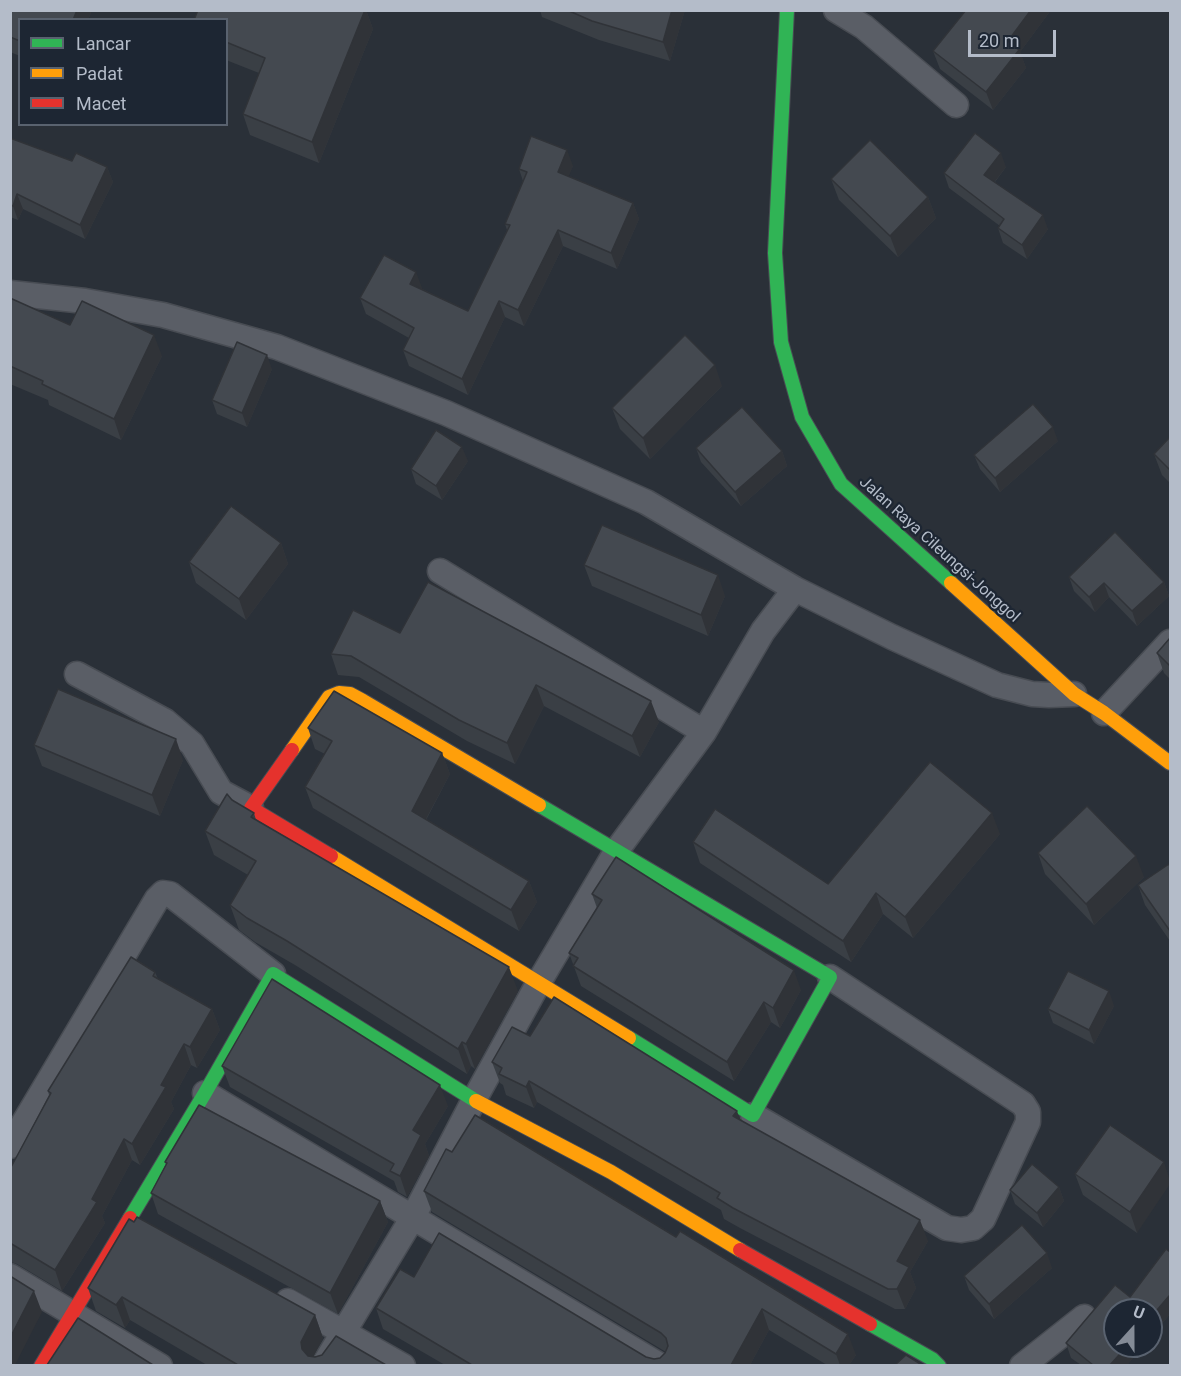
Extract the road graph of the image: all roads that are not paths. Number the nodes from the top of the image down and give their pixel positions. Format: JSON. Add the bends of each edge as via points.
{"nodes":[{"id":1,"x":788,"y":10,"type":"edge"},
{"id":2,"x":836,"y":10,"type":"edge"},
{"id":3,"x":957,"y":105,"type":"dead end"},
{"id":4,"x":10,"y":293,"type":"edge"},
{"id":5,"x":440,"y":571,"type":"dead end"},
{"id":6,"x":795,"y":589,"type":"junction"},
{"id":7,"x":1170,"y":642,"type":"edge"},
{"id":8,"x":77,"y":674,"type":"dead end"},
{"id":9,"x":1074,"y":694,"type":"junction"},
{"id":10,"x":1104,"y":713,"type":"junction"},
{"id":11,"x":704,"y":732,"type":"junction"},
{"id":12,"x":1170,"y":763,"type":"edge"},
{"id":13,"x":251,"y":808,"type":"junction"},
{"id":14,"x":617,"y":850,"type":"junction"},
{"id":15,"x":273,"y":974,"type":"junction"},
{"id":16,"x":831,"y":977,"type":"junction"},
{"id":17,"x":539,"y":982,"type":"junction"},
{"id":18,"x":205,"y":1093,"type":"junction"},
{"id":19,"x":474,"y":1100,"type":"junction"},
{"id":20,"x":753,"y":1116,"type":"junction"},
{"id":21,"x":10,"y":1146,"type":"edge"},
{"id":22,"x":413,"y":1217,"type":"junction"},
{"id":23,"x":10,"y":1276,"type":"edge"},
{"id":24,"x":272,"y":1292,"type":"edge"},
{"id":25,"x":72,"y":1313,"type":"junction"},
{"id":26,"x":1084,"y":1317,"type":"dead end"},
{"id":27,"x":343,"y":1331,"type":"junction"},
{"id":28,"x":41,"y":1365,"type":"edge"},
{"id":29,"x":160,"y":1365,"type":"edge"},
{"id":30,"x":323,"y":1365,"type":"edge"},
{"id":31,"x":403,"y":1365,"type":"edge"},
{"id":32,"x":661,"y":1365,"type":"edge"},
{"id":33,"x":939,"y":1365,"type":"edge"},
{"id":34,"x":1022,"y":1365,"type":"edge"}],
"edges":[{"from":1,"to":9,"type":"street","name":"Jalan Raya Cileungsi-Jonggol","via":[[775,253],[781,342],[802,417],[841,484]]},
{"from":2,"to":3,"type":"street","via":[[864,27]]},
{"from":4,"to":6,"type":"street","via":[[163,315],[277,347],[446,413],[646,502]]},
{"from":5,"to":11,"type":"street"},
{"from":6,"to":9,"type":"street","via":[[997,685],[1032,694]]},
{"from":6,"to":11,"type":"street","via":[[763,631]]},
{"from":7,"to":10,"type":"street"},
{"from":8,"to":13,"type":"street","via":[[165,721],[192,744],[221,792]]},
{"from":9,"to":10,"type":"street","name":"Jalan Raya Cileungsi-Jonggol"},
{"from":10,"to":12,"type":"street","name":"Jalan Raya Cileungsi-Jonggol"},
{"from":11,"to":14,"type":"street"},
{"from":13,"to":14,"type":"street","via":[[329,697],[350,694]]},
{"from":13,"to":17,"type":"street"},
{"from":14,"to":16,"type":"street"},
{"from":14,"to":17,"type":"street"},
{"from":15,"to":18,"type":"street"},
{"from":15,"to":19,"type":"street"},
{"from":15,"to":21,"type":"street","via":[[170,894],[163,893]]},
{"from":16,"to":20,"type":"street"},
{"from":16,"to":20,"type":"street","via":[[1023,1104],[1028,1122],[983,1219],[973,1228],[947,1228]]},
{"from":17,"to":19,"type":"street"},
{"from":17,"to":20,"type":"street"},
{"from":18,"to":22,"type":"street"},
{"from":18,"to":25,"type":"street","via":[[140,1221]]},
{"from":19,"to":22,"type":"street"},
{"from":19,"to":33,"type":"street","via":[[611,1172]]},
{"from":22,"to":27,"type":"street"},
{"from":22,"to":32,"type":"street"},
{"from":23,"to":25,"type":"street"},
{"from":24,"to":27,"type":"street"},
{"from":25,"to":28,"type":"street"},
{"from":25,"to":29,"type":"street"},
{"from":26,"to":34,"type":"street"},
{"from":27,"to":30,"type":"street"},
{"from":27,"to":31,"type":"street"}]}
